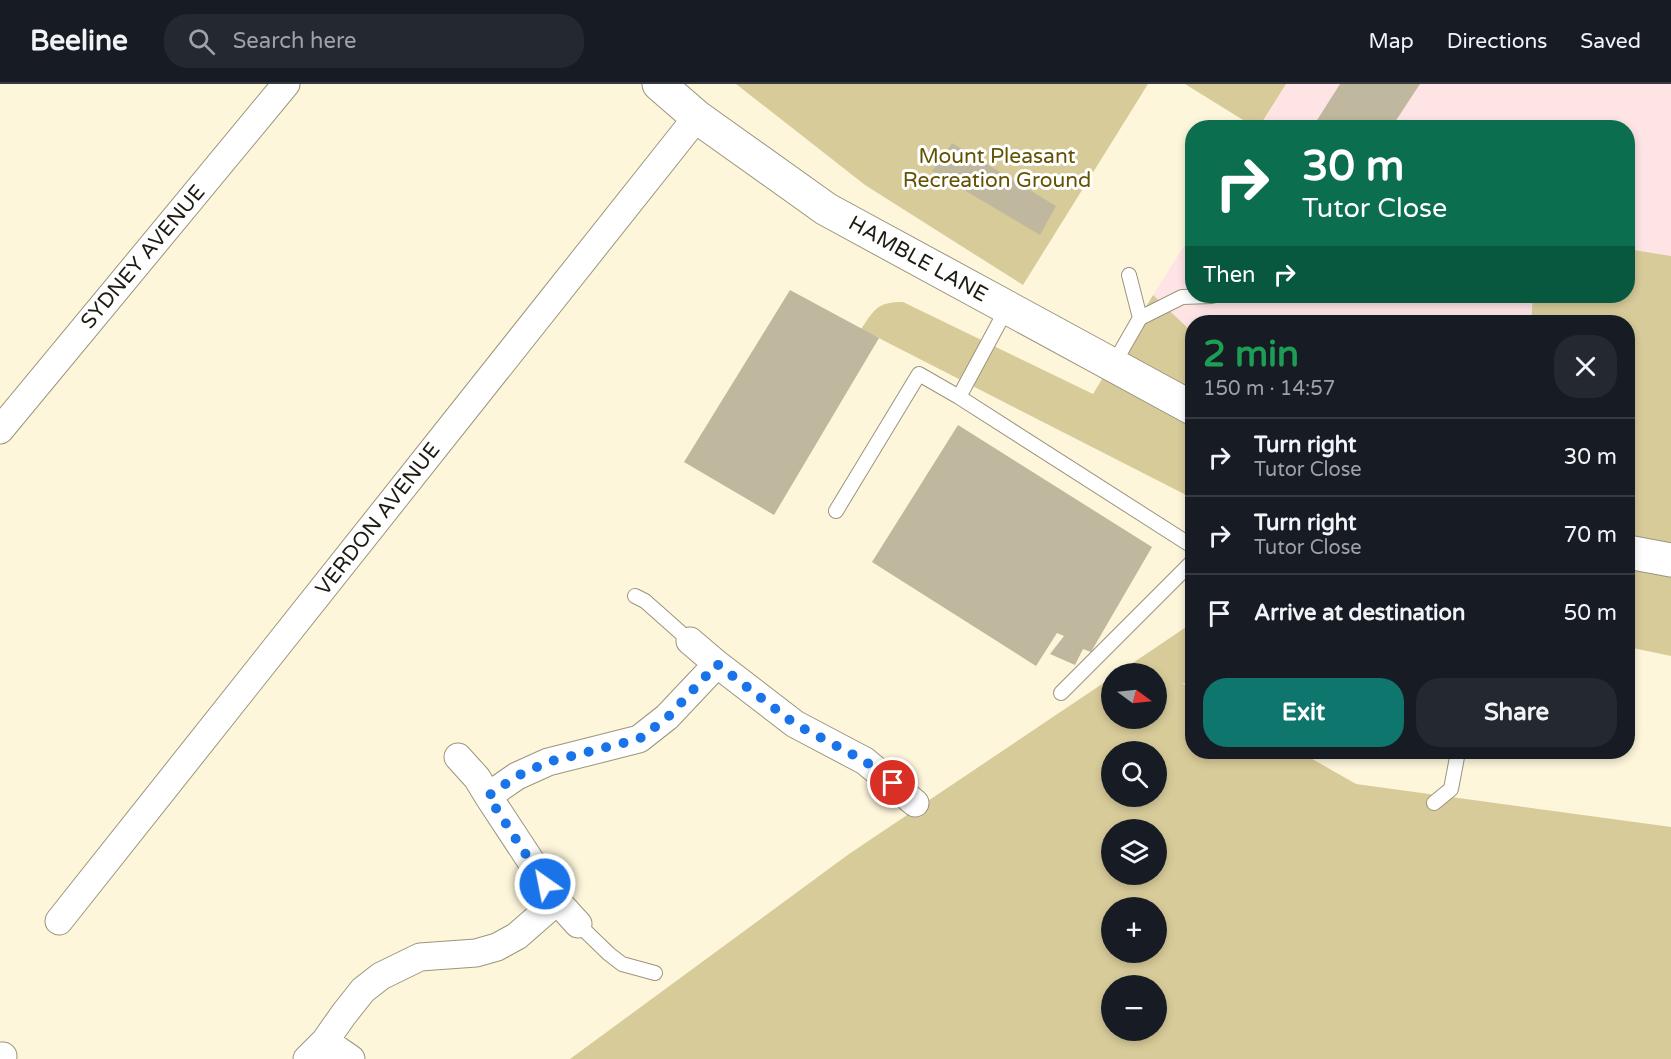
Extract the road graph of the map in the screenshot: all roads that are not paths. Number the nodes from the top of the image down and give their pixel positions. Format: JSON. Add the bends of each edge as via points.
{"nodes":[{"id":1,"x":286,"y":84,"type":"edge"},
{"id":2,"x":659,"y":84,"type":"edge"},
{"id":3,"x":697,"y":117,"type":"junction"},
{"id":4,"x":1129,"y":275,"type":"dead end"},
{"id":5,"x":1185,"y":297,"type":"edge"},
{"id":6,"x":1007,"y":308,"type":"junction"},
{"id":7,"x":1140,"y":318,"type":"junction"},
{"id":8,"x":1113,"y":365,"type":"junction"},
{"id":9,"x":959,"y":397,"type":"junction"},
{"id":10,"x":1185,"y":404,"type":"edge"},
{"id":11,"x":4,"y":415,"type":"edge"},
{"id":12,"x":836,"y":510,"type":"dead end"},
{"id":13,"x":1185,"y":542,"type":"edge"},
{"id":14,"x":1635,"y":553,"type":"edge"},
{"id":15,"x":1671,"y":561,"type":"edge"},
{"id":16,"x":1185,"y":569,"type":"edge"},
{"id":17,"x":635,"y":596,"type":"dead end"},
{"id":18,"x":690,"y":641,"type":"joint"},
{"id":19,"x":717,"y":664,"type":"junction"},
{"id":20,"x":1061,"y":693,"type":"dead end"},
{"id":21,"x":458,"y":757,"type":"dead end"},
{"id":22,"x":1457,"y":759,"type":"edge"},
{"id":23,"x":488,"y":796,"type":"junction"},
{"id":24,"x":915,"y":802,"type":"dead end"},
{"id":25,"x":1434,"y":803,"type":"dead end"},
{"id":26,"x":557,"y":901,"type":"junction"},
{"id":27,"x":59,"y":921,"type":"dead end"},
{"id":28,"x":578,"y":924,"type":"joint"},
{"id":29,"x":655,"y":973,"type":"dead end"},
{"id":30,"x":316,"y":1050,"type":"edge"},
{"id":31,"x":351,"y":1059,"type":"edge"}],
"edges":[{"from":1,"to":11,"type":"street","name":"SYDNEY AVENUE"},
{"from":2,"to":3,"type":"main road","name":"HAMBLE LANE"},
{"from":3,"to":6,"type":"main road","name":"HAMBLE LANE","via":[[826,209]]},
{"from":3,"to":27,"type":"street","name":"VERDON AVENUE"},
{"from":4,"to":7,"type":"lane"},
{"from":5,"to":7,"type":"lane"},
{"from":6,"to":8,"type":"main road","name":"HAMBLE LANE"},
{"from":6,"to":9,"type":"lane"},
{"from":7,"to":8,"type":"lane"},
{"from":8,"to":10,"type":"main road","name":"HAMBLE LANE"},
{"from":9,"to":12,"type":"lane","via":[[919,374]]},
{"from":9,"to":13,"type":"lane"},
{"from":14,"to":15,"type":"main road"},
{"from":16,"to":20,"type":"lane"},
{"from":17,"to":18,"type":"lane"},
{"from":18,"to":19,"type":"street"},
{"from":19,"to":23,"type":"street","via":[[668,717],[639,739],[548,762],[517,776]]},
{"from":19,"to":24,"type":"street","via":[[795,724],[865,761]]},
{"from":21,"to":23,"type":"street"},
{"from":22,"to":25,"type":"lane","via":[[1451,789]]},
{"from":23,"to":26,"type":"street"},
{"from":26,"to":28,"type":"street"},
{"from":26,"to":30,"type":"street","via":[[517,936],[497,947],[476,953],[420,957],[381,976],[363,990]]},
{"from":28,"to":29,"type":"lane","via":[[622,964]]},
{"from":30,"to":31,"type":"street"}]}
